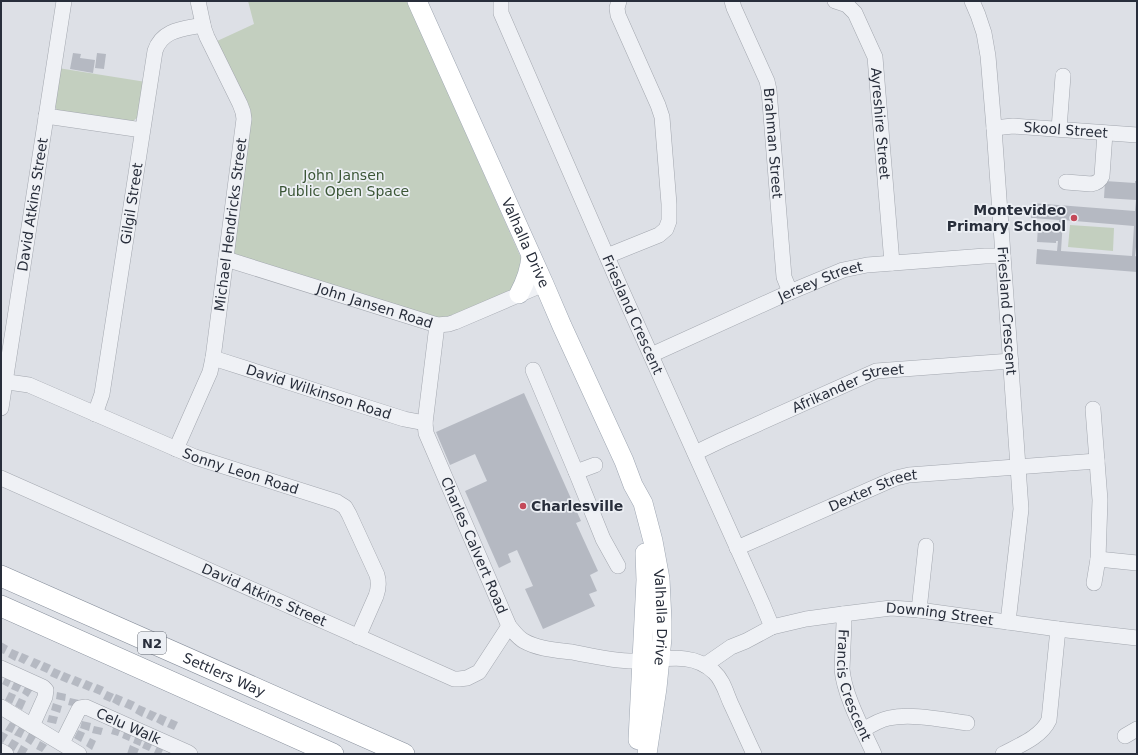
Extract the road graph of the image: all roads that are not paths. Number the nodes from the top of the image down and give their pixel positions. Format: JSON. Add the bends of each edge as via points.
{"nodes":[{"id":1,"x":64,"y":1,"type":"edge"},
{"id":2,"x":198,"y":1,"type":"edge"},
{"id":3,"x":417,"y":1,"type":"edge"},
{"id":4,"x":501,"y":1,"type":"edge"},
{"id":5,"x":619,"y":1,"type":"edge"},
{"id":6,"x":732,"y":1,"type":"edge"},
{"id":7,"x":835,"y":1,"type":"edge"},
{"id":8,"x":972,"y":1,"type":"edge"},
{"id":9,"x":203,"y":25,"type":"junction"},
{"id":10,"x":1063,"y":76,"type":"dead end"},
{"id":11,"x":46,"y":116,"type":"junction"},
{"id":12,"x":994,"y":128,"type":"junction"},
{"id":13,"x":1059,"y":129,"type":"junction"},
{"id":14,"x":142,"y":130,"type":"junction"},
{"id":15,"x":1105,"y":133,"type":"junction"},
{"id":16,"x":1137,"y":135,"type":"edge"},
{"id":17,"x":1066,"y":182,"type":"dead end"},
{"id":18,"x":531,"y":256,"type":"junction"},
{"id":19,"x":607,"y":256,"type":"junction"},
{"id":20,"x":1003,"y":256,"type":"junction"},
{"id":21,"x":226,"y":259,"type":"junction"},
{"id":22,"x":892,"y":263,"type":"junction"},
{"id":23,"x":544,"y":284,"type":"junction"},
{"id":24,"x":790,"y":292,"type":"junction"},
{"id":25,"x":519,"y":294,"type":"junction"},
{"id":26,"x":437,"y":325,"type":"junction"},
{"id":27,"x":651,"y":355,"type":"junction"},
{"id":28,"x":213,"y":358,"type":"junction"},
{"id":29,"x":1011,"y":361,"type":"junction"},
{"id":30,"x":533,"y":370,"type":"dead end"},
{"id":31,"x":3,"y":381,"type":"edge"},
{"id":32,"x":1,"y":408,"type":"edge"},
{"id":33,"x":1093,"y":409,"type":"dead end"},
{"id":34,"x":95,"y":414,"type":"junction"},
{"id":35,"x":424,"y":423,"type":"junction"},
{"id":36,"x":176,"y":449,"type":"junction"},
{"id":37,"x":695,"y":453,"type":"junction"},
{"id":38,"x":1097,"y":461,"type":"junction"},
{"id":39,"x":595,"y":465,"type":"dead end"},
{"id":40,"x":1019,"y":467,"type":"junction"},
{"id":41,"x":576,"y":472,"type":"junction"},
{"id":42,"x":1,"y":478,"type":"edge"},
{"id":43,"x":926,"y":546,"type":"dead end"},
{"id":44,"x":737,"y":548,"type":"junction"},
{"id":45,"x":1098,"y":559,"type":"junction"},
{"id":46,"x":1137,"y":563,"type":"edge"},
{"id":47,"x":618,"y":566,"type":"dead end"},
{"id":48,"x":1,"y":576,"type":"edge"},
{"id":49,"x":1094,"y":583,"type":"dead end"},
{"id":50,"x":1,"y":606,"type":"edge"},
{"id":51,"x":919,"y":610,"type":"junction"},
{"id":52,"x":843,"y":614,"type":"junction"},
{"id":53,"x":1008,"y":622,"type":"junction"},
{"id":54,"x":509,"y":626,"type":"junction"},
{"id":55,"x":772,"y":627,"type":"junction"},
{"id":56,"x":1058,"y":629,"type":"junction"},
{"id":57,"x":358,"y":637,"type":"junction"},
{"id":58,"x":1137,"y":638,"type":"edge"},
{"id":59,"x":651,"y":659,"type":"junction"},
{"id":60,"x":1,"y":668,"type":"edge"},
{"id":61,"x":710,"y":669,"type":"junction"},
{"id":62,"x":1,"y":707,"type":"edge"},
{"id":63,"x":967,"y":723,"type":"dead end"},
{"id":64,"x":32,"y":726,"type":"junction"},
{"id":65,"x":863,"y":730,"type":"junction"},
{"id":66,"x":62,"y":743,"type":"junction"},
{"id":67,"x":1,"y":751,"type":"edge"},
{"id":68,"x":76,"y":753,"type":"edge"},
{"id":69,"x":6,"y":754,"type":"edge"},
{"id":70,"x":190,"y":754,"type":"edge"},
{"id":71,"x":333,"y":754,"type":"edge"},
{"id":72,"x":404,"y":754,"type":"edge"},
{"id":73,"x":637,"y":754,"type":"edge"},
{"id":74,"x":647,"y":754,"type":"edge"},
{"id":75,"x":754,"y":754,"type":"edge"},
{"id":76,"x":874,"y":754,"type":"edge"},
{"id":77,"x":1004,"y":754,"type":"edge"}],
"edges":[{"from":1,"to":11,"type":"street","name":"David Atkins Street"},
{"from":2,"to":9,"type":"street","name":"Michael Hendricks Street"},
{"from":3,"to":18,"type":"main road","name":"Valhalla Drive"},
{"from":4,"to":19,"type":"street","name":"Friesland Crescent","via":[[501,13]]},
{"from":5,"to":19,"type":"street","via":[[618,15],[662,117],[669,221],[660,235]]},
{"from":6,"to":24,"type":"street","name":"Brahman Street","via":[[769,90],[784,277]]},
{"from":7,"to":22,"type":"street","name":"Ayreshire Street","via":[[847,5],[855,13],[875,57]]},
{"from":8,"to":12,"type":"street","name":"Friesland Crescent","via":[[986,44]]},
{"from":9,"to":14,"type":"street","name":"Gilgil Street","via":[[166,35],[157,45]]},
{"from":9,"to":21,"type":"street","name":"Michael Hendricks Street","via":[[240,104],[244,119]]},
{"from":10,"to":13,"type":"street"},
{"from":11,"to":14,"type":"street"},
{"from":11,"to":31,"type":"street","name":"David Atkins Street"},
{"from":12,"to":13,"type":"street","name":"Skool Street","via":[[1013,126]]},
{"from":12,"to":20,"type":"street","name":"Friesland Crescent"},
{"from":13,"to":15,"type":"street","name":"Skool Street"},
{"from":14,"to":34,"type":"street","name":"Gilgil Street","via":[[102,394]]},
{"from":15,"to":16,"type":"street","name":"Skool Street"},
{"from":15,"to":17,"type":"street","via":[[1101,179],[1094,184]]},
{"from":18,"to":23,"type":"main road","name":"Valhalla Drive"},
{"from":18,"to":25,"type":"main road","via":[[529,272]]},
{"from":19,"to":27,"type":"street","name":"Friesland Crescent"},
{"from":20,"to":22,"type":"street","name":"Jersey Street"},
{"from":20,"to":29,"type":"street","name":"Friesland Crescent"},
{"from":21,"to":26,"type":"street","name":"John Jansen Road"},
{"from":21,"to":28,"type":"street","name":"Michael Hendricks Street"},
{"from":22,"to":24,"type":"street","name":"Jersey Street","via":[[843,270]]},
{"from":23,"to":25,"type":"street","name":"John Jansen Road"},
{"from":23,"to":59,"type":"main road","name":"Valhalla Drive","via":[[633,485],[646,557]]},
{"from":24,"to":27,"type":"street","name":"Jersey Street"},
{"from":25,"to":26,"type":"street","name":"John Jansen Road","via":[[455,322]]},
{"from":26,"to":35,"type":"street","name":"Charles Calvert Road"},
{"from":27,"to":37,"type":"street","name":"Friesland Crescent"},
{"from":28,"to":35,"type":"street","name":"David Wilkinson Road","via":[[404,419]]},
{"from":28,"to":36,"type":"street","name":"Michael Hendricks Street","via":[[210,372]]},
{"from":29,"to":37,"type":"street","name":"Afrikander Street","via":[[876,371]]},
{"from":29,"to":40,"type":"street","name":"Friesland Crescent"},
{"from":30,"to":41,"type":"street"},
{"from":31,"to":32,"type":"street","name":"David Atkins Street"},
{"from":31,"to":34,"type":"street","name":"Sonny Leon Road","via":[[29,385]]},
{"from":33,"to":38,"type":"street"},
{"from":34,"to":36,"type":"street","name":"Sonny Leon Road"},
{"from":35,"to":54,"type":"street","name":"Charles Calvert Road","via":[[428,438]]},
{"from":36,"to":57,"type":"street","name":"Sonny Leon Road","via":[[337,502],[345,507],[378,580],[378,591]]},
{"from":37,"to":44,"type":"street","name":"Friesland Crescent"},
{"from":38,"to":40,"type":"street","name":"Dexter Street"},
{"from":38,"to":45,"type":"street","via":[[1100,500]]},
{"from":39,"to":41,"type":"street"},
{"from":40,"to":44,"type":"street","name":"Dexter Street","via":[[896,478]]},
{"from":40,"to":53,"type":"street","name":"Friesland Crescent","via":[[1021,509]]},
{"from":41,"to":47,"type":"street","via":[[603,539]]},
{"from":42,"to":57,"type":"street","name":"David Atkins Street"},
{"from":43,"to":51,"type":"street"},
{"from":44,"to":55,"type":"street","name":"Friesland Crescent"},
{"from":45,"to":46,"type":"street"},
{"from":45,"to":49,"type":"street"},
{"from":48,"to":72,"type":"highway","name":"Settlers Way","number":"N2"},
{"from":50,"to":71,"type":"highway","name":"Settlers Way","number":"N2"},
{"from":51,"to":52,"type":"street","name":"Downing Street","via":[[891,608]]},
{"from":51,"to":53,"type":"street","name":"Downing Street"},
{"from":52,"to":55,"type":"street","name":"Downing Street"},
{"from":52,"to":65,"type":"street","name":"Francis Crescent","via":[[842,677]]},
{"from":53,"to":56,"type":"street","name":"Downing Street"},
{"from":54,"to":57,"type":"street","name":"David Atkins Street","via":[[479,672],[459,679],[446,676]]},
{"from":54,"to":59,"type":"street","name":"Charles Calvert Road","via":[[520,638],[534,645],[613,660]]},
{"from":55,"to":61,"type":"street","name":"Downing Street","via":[[746,641]]},
{"from":56,"to":58,"type":"street","name":"Downing Street"},
{"from":56,"to":77,"type":"street","via":[[1049,720],[1038,734]]},
{"from":59,"to":61,"type":"street","via":[[694,660]]},
{"from":59,"to":73,"type":"main road","name":"Valhalla Drive"},
{"from":59,"to":74,"type":"main road","name":"Valhalla Drive","via":[[657,688]]},
{"from":60,"to":64,"type":"street","via":[[46,690]]},
{"from":61,"to":75,"type":"street","via":[[722,684]]},
{"from":62,"to":64,"type":"street"},
{"from":63,"to":65,"type":"street","via":[[905,716],[888,718]]},
{"from":64,"to":66,"type":"street"},
{"from":65,"to":76,"type":"street","name":"Francis Crescent"},
{"from":66,"to":68,"type":"street"},
{"from":66,"to":70,"type":"street","name":"Celu Walk","via":[[80,708],[86,707]]},
{"from":67,"to":69,"type":"street"}]}
